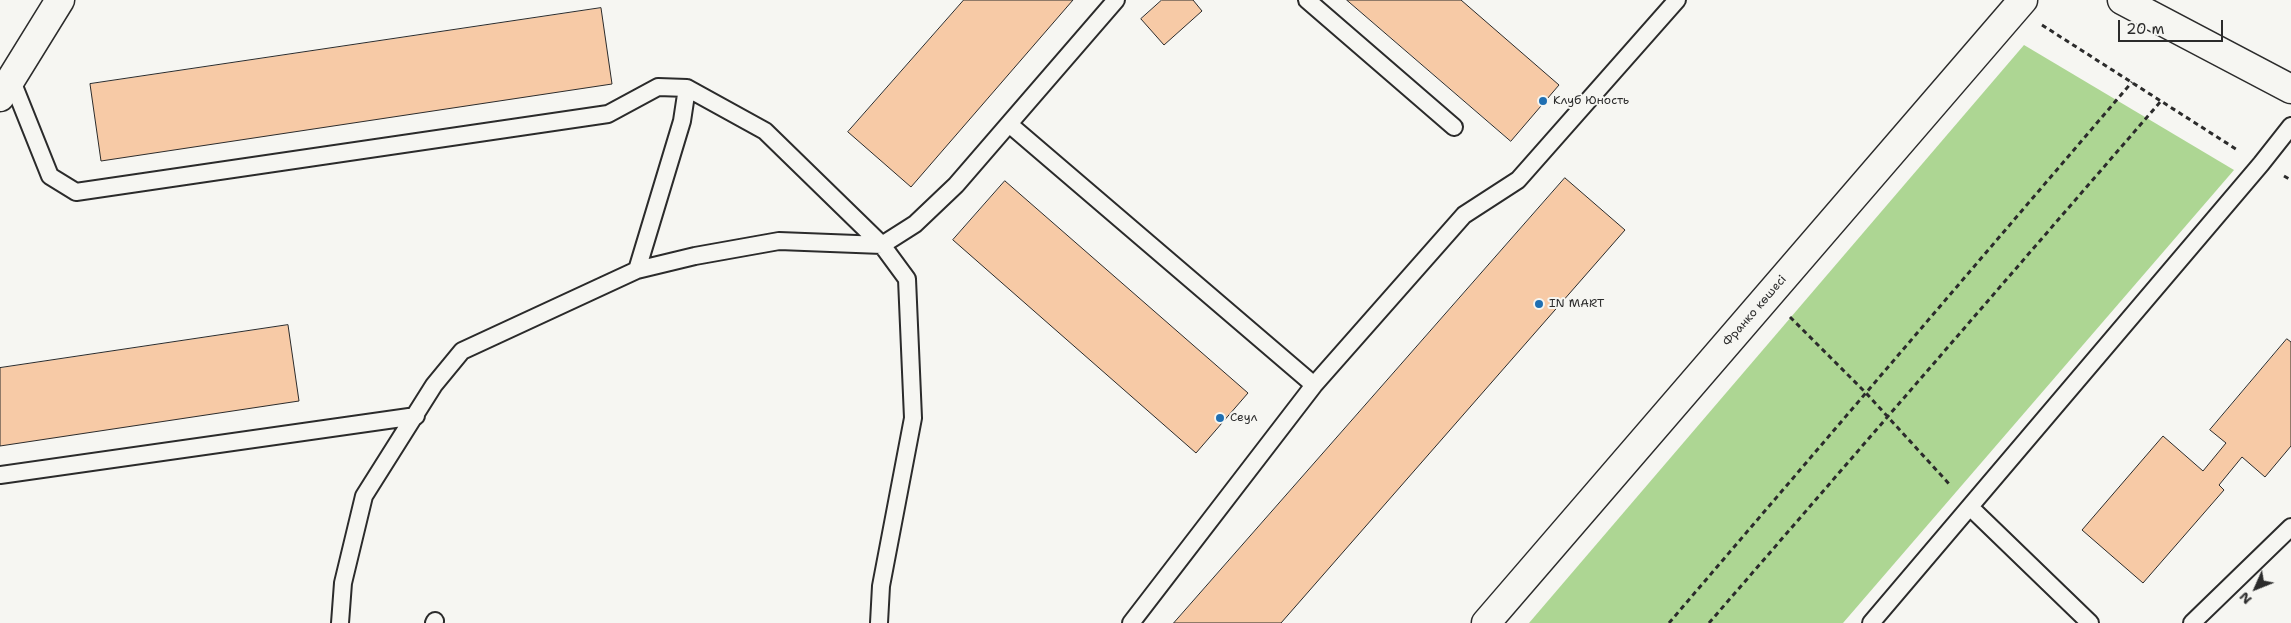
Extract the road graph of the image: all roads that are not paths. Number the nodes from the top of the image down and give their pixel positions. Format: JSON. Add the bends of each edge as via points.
{"nodes":[{"id":1,"x":60,"y":0,"type":"edge"},
{"id":2,"x":1116,"y":0,"type":"edge"},
{"id":3,"x":1307,"y":0,"type":"edge"},
{"id":4,"x":1677,"y":0,"type":"edge"},
{"id":5,"x":2122,"y":0,"type":"edge"},
{"id":6,"x":2020,"y":4,"type":"edge"},
{"id":7,"x":687,"y":88,"type":"junction"},
{"id":8,"x":6,"y":89,"type":"edge"},
{"id":9,"x":2291,"y":89,"type":"edge"},
{"id":10,"x":1009,"y":124,"type":"junction"},
{"id":11,"x":2291,"y":126,"type":"edge"},
{"id":12,"x":1454,"y":127,"type":"dead end"},
{"id":13,"x":882,"y":245,"type":"junction"},
{"id":14,"x":637,"y":270,"type":"junction"},
{"id":15,"x":1314,"y":386,"type":"junction"},
{"id":16,"x":416,"y":416,"type":"junction"},
{"id":17,"x":0,"y":475,"type":"edge"},
{"id":18,"x":1971,"y":508,"type":"junction"},
{"id":19,"x":2291,"y":526,"type":"edge"},
{"id":20,"x":340,"y":623,"type":"edge"},
{"id":21,"x":879,"y":623,"type":"edge"},
{"id":22,"x":1131,"y":623,"type":"edge"},
{"id":23,"x":1486,"y":623,"type":"edge"},
{"id":24,"x":1871,"y":623,"type":"edge"},
{"id":25,"x":2090,"y":623,"type":"edge"},
{"id":26,"x":2192,"y":623,"type":"edge"}],
"edges":[{"from":1,"to":8,"type":"street"},
{"from":2,"to":10,"type":"lane"},
{"from":3,"to":12,"type":"lane"},
{"from":4,"to":15,"type":"lane","via":[[1518,180],[1464,215]]},
{"from":5,"to":9,"type":"street"},
{"from":6,"to":23,"type":"street","name":"Франко көшесі"},
{"from":7,"to":8,"type":"lane","via":[[658,87],[608,114],[76,192],[50,176]]},
{"from":7,"to":13,"type":"lane","via":[[765,131]]},
{"from":7,"to":14,"type":"lane","via":[[682,121]]},
{"from":10,"to":13,"type":"lane","via":[[956,185],[915,224]]},
{"from":10,"to":15,"type":"lane"},
{"from":11,"to":18,"type":"lane"},
{"from":13,"to":14,"type":"lane","via":[[779,241]]},
{"from":13,"to":21,"type":"lane","via":[[907,279],[913,418],[881,586]]},
{"from":14,"to":16,"type":"lane","via":[[462,351],[434,385]]},
{"from":15,"to":22,"type":"lane"},
{"from":16,"to":17,"type":"lane"},
{"from":16,"to":20,"type":"lane","via":[[364,496],[343,584]]},
{"from":18,"to":24,"type":"lane"},
{"from":18,"to":25,"type":"lane"},
{"from":19,"to":26,"type":"lane"}]}
